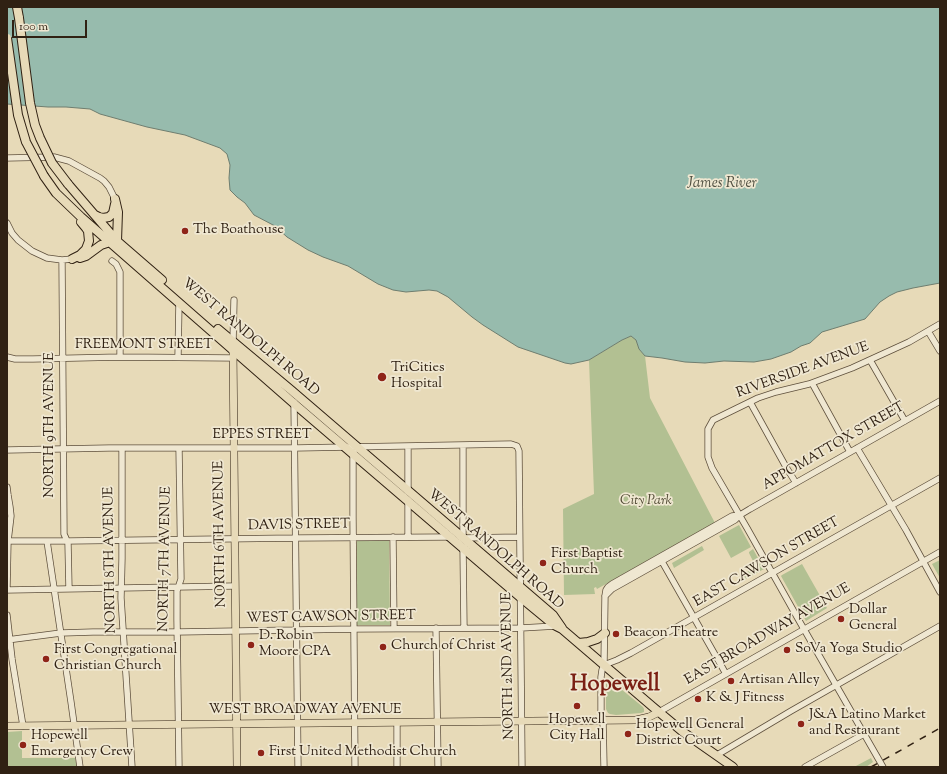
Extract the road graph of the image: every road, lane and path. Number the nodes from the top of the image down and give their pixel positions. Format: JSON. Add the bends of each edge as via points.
{"nodes":[{"id":1,"x":18,"y":7,"type":"edge"},
{"id":2,"x":7,"y":38,"type":"edge"},
{"id":3,"x":7,"y":158,"type":"edge"},
{"id":4,"x":56,"y":193,"type":"junction"},
{"id":5,"x":115,"y":199,"type":"junction"},
{"id":6,"x":93,"y":214,"type":"junction"},
{"id":7,"x":7,"y":223,"type":"edge"},
{"id":8,"x":114,"y":242,"type":"junction"},
{"id":9,"x":72,"y":259,"type":"junction"},
{"id":10,"x":62,"y":260,"type":"junction"},
{"id":11,"x":112,"y":261,"type":"dead end"},
{"id":12,"x":234,"y":300,"type":"dead end"},
{"id":13,"x":178,"y":302,"type":"junction"},
{"id":14,"x":940,"y":324,"type":"edge"},
{"id":15,"x":928,"y":331,"type":"junction"},
{"id":16,"x":233,"y":350,"type":"junction"},
{"id":17,"x":940,"y":351,"type":"edge"},
{"id":18,"x":7,"y":356,"type":"edge"},
{"id":19,"x":120,"y":357,"type":"junction"},
{"id":20,"x":63,"y":358,"type":"junction"},
{"id":21,"x":178,"y":358,"type":"junction"},
{"id":22,"x":870,"y":360,"type":"junction"},
{"id":23,"x":812,"y":383,"type":"junction"},
{"id":24,"x":291,"y":390,"type":"junction"},
{"id":25,"x":940,"y":401,"type":"edge"},
{"id":26,"x":750,"y":402,"type":"junction"},
{"id":27,"x":294,"y":404,"type":"junction"},
{"id":28,"x":905,"y":421,"type":"junction"},
{"id":29,"x":463,"y":445,"type":"junction"},
{"id":30,"x":408,"y":446,"type":"junction"},
{"id":31,"x":345,"y":447,"type":"junction"},
{"id":32,"x":122,"y":448,"type":"junction"},
{"id":33,"x":179,"y":448,"type":"junction"},
{"id":34,"x":234,"y":448,"type":"junction"},
{"id":35,"x":294,"y":448,"type":"junction"},
{"id":36,"x":857,"y":448,"type":"junction"},
{"id":37,"x":64,"y":449,"type":"junction"},
{"id":38,"x":355,"y":450,"type":"junction"},
{"id":39,"x":7,"y":451,"type":"edge"},
{"id":40,"x":850,"y":452,"type":"junction"},
{"id":41,"x":940,"y":478,"type":"edge"},
{"id":42,"x":796,"y":483,"type":"junction"},
{"id":43,"x":7,"y":487,"type":"edge"},
{"id":44,"x":408,"y":490,"type":"junction"},
{"id":45,"x":408,"y":501,"type":"junction"},
{"id":46,"x":892,"y":506,"type":"junction"},
{"id":47,"x":740,"y":515,"type":"junction"},
{"id":48,"x":393,"y":537,"type":"junction"},
{"id":49,"x":408,"y":537,"type":"junction"},
{"id":50,"x":451,"y":537,"type":"junction"},
{"id":51,"x":519,"y":537,"type":"junction"},
{"id":52,"x":296,"y":538,"type":"junction"},
{"id":53,"x":353,"y":538,"type":"junction"},
{"id":54,"x":463,"y":538,"type":"junction"},
{"id":55,"x":180,"y":539,"type":"junction"},
{"id":56,"x":235,"y":539,"type":"junction"},
{"id":57,"x":122,"y":540,"type":"junction"},
{"id":58,"x":8,"y":541,"type":"edge"},
{"id":59,"x":47,"y":541,"type":"junction"},
{"id":60,"x":68,"y":541,"type":"junction"},
{"id":61,"x":463,"y":548,"type":"junction"},
{"id":62,"x":940,"y":552,"type":"edge"},
{"id":63,"x":661,"y":559,"type":"junction"},
{"id":64,"x":923,"y":562,"type":"junction"},
{"id":65,"x":772,"y":573,"type":"junction"},
{"id":66,"x":235,"y":586,"type":"junction"},
{"id":67,"x":520,"y":586,"type":"junction"},
{"id":68,"x":178,"y":587,"type":"junction"},
{"id":69,"x":121,"y":588,"type":"junction"},
{"id":70,"x":7,"y":589,"type":"edge"},
{"id":71,"x":54,"y":589,"type":"junction"},
{"id":72,"x":69,"y":589,"type":"junction"},
{"id":73,"x":940,"y":592,"type":"edge"},
{"id":74,"x":520,"y":597,"type":"junction"},
{"id":75,"x":7,"y":615,"type":"edge"},
{"id":76,"x":694,"y":618,"type":"junction"},
{"id":77,"x":559,"y":626,"type":"junction"},
{"id":78,"x":940,"y":626,"type":"edge"},
{"id":79,"x":436,"y":628,"type":"junction"},
{"id":80,"x":464,"y":628,"type":"junction"},
{"id":81,"x":520,"y":628,"type":"junction"},
{"id":82,"x":354,"y":629,"type":"junction"},
{"id":83,"x":394,"y":629,"type":"junction"},
{"id":84,"x":804,"y":629,"type":"junction"},
{"id":85,"x":297,"y":630,"type":"junction"},
{"id":86,"x":235,"y":631,"type":"junction"},
{"id":87,"x":123,"y":632,"type":"junction"},
{"id":88,"x":177,"y":632,"type":"junction"},
{"id":89,"x":61,"y":633,"type":"junction"},
{"id":90,"x":605,"y":633,"type":"junction"},
{"id":91,"x":8,"y":640,"type":"edge"},
{"id":92,"x":579,"y":643,"type":"junction"},
{"id":93,"x":604,"y":665,"type":"junction"},
{"id":94,"x":726,"y":674,"type":"junction"},
{"id":95,"x":836,"y":686,"type":"junction"},
{"id":96,"x":659,"y":712,"type":"junction"},
{"id":97,"x":603,"y":720,"type":"junction"},
{"id":98,"x":522,"y":722,"type":"junction"},
{"id":99,"x":355,"y":723,"type":"junction"},
{"id":100,"x":397,"y":723,"type":"junction"},
{"id":101,"x":438,"y":723,"type":"junction"},
{"id":102,"x":236,"y":724,"type":"junction"},
{"id":103,"x":297,"y":724,"type":"junction"},
{"id":104,"x":74,"y":725,"type":"junction"},
{"id":105,"x":129,"y":725,"type":"junction"},
{"id":106,"x":178,"y":725,"type":"junction"},
{"id":107,"x":7,"y":726,"type":"edge"},
{"id":108,"x":23,"y":726,"type":"junction"},
{"id":109,"x":864,"y":734,"type":"junction"},
{"id":110,"x":717,"y":755,"type":"junction"},
{"id":111,"x":80,"y":767,"type":"edge"},
{"id":112,"x":132,"y":767,"type":"edge"},
{"id":113,"x":179,"y":767,"type":"edge"},
{"id":114,"x":237,"y":767,"type":"edge"},
{"id":115,"x":298,"y":767,"type":"edge"},
{"id":116,"x":355,"y":767,"type":"edge"},
{"id":117,"x":397,"y":767,"type":"edge"},
{"id":118,"x":438,"y":767,"type":"edge"},
{"id":119,"x":522,"y":767,"type":"edge"},
{"id":120,"x":604,"y":767,"type":"edge"},
{"id":121,"x":733,"y":767,"type":"edge"},
{"id":122,"x":806,"y":767,"type":"edge"},
{"id":123,"x":883,"y":767,"type":"edge"}],
"edges":[{"from":1,"to":6,"type":"highway","name":"WEST RANDOLPH ROAD","bridge":true,"via":[[30,103],[40,138],[52,163]]},
{"from":2,"to":4,"type":"highway","name":"WEST RANDOLPH ROAD","bridge":true,"via":[[18,115],[26,142]]},
{"from":3,"to":5,"type":"street","via":[[54,157],[69,161],[104,181]]},
{"from":4,"to":8,"type":"highway","name":"WEST RANDOLPH ROAD"},
{"from":4,"to":9,"type":"highway","via":[[62,205],[84,225],[89,234],[86,249]]},
{"from":5,"to":6,"type":"highway","via":[[112,215],[103,218]]},
{"from":5,"to":8,"type":"highway","via":[[118,212]]},
{"from":6,"to":8,"type":"highway","name":"WEST RANDOLPH ROAD"},
{"from":7,"to":10,"type":"street","via":[[18,240],[32,252]]},
{"from":8,"to":9,"type":"highway","via":[[98,246],[83,257]]},
{"from":8,"to":13,"type":"highway","name":"WEST RANDOLPH ROAD"},
{"from":8,"to":16,"type":"highway","name":"WEST RANDOLPH ROAD"},
{"from":9,"to":10,"type":"street"},
{"from":10,"to":20,"type":"street","name":"NORTH 9TH AVENUE"},
{"from":11,"to":19,"type":"street","via":[[120,272]]},
{"from":12,"to":16,"type":"street","name":"NORTH 6TH AVENUE"},
{"from":13,"to":16,"type":"highway","name":"WEST RANDOLPH ROAD"},
{"from":13,"to":21,"type":"street"},
{"from":14,"to":15,"type":"street","name":"RIVERSIDE AVENUE"},
{"from":15,"to":17,"type":"street"},
{"from":15,"to":22,"type":"street","name":"RIVERSIDE AVENUE"},
{"from":16,"to":21,"type":"street","name":"FREEMONT STREET"},
{"from":16,"to":24,"type":"highway","name":"WEST RANDOLPH ROAD"},
{"from":16,"to":27,"type":"highway","name":"WEST RANDOLPH ROAD"},
{"from":16,"to":34,"type":"main road","name":"NORTH 6TH AVENUE"},
{"from":18,"to":20,"type":"street","name":"FREEMONT STREET","via":[[15,359]]},
{"from":19,"to":20,"type":"street","name":"FREEMONT STREET"},
{"from":19,"to":21,"type":"street","name":"FREEMONT STREET"},
{"from":20,"to":37,"type":"street","name":"NORTH 9TH AVENUE"},
{"from":22,"to":23,"type":"street","name":"RIVERSIDE AVENUE"},
{"from":22,"to":28,"type":"street"},
{"from":23,"to":26,"type":"street","name":"RIVERSIDE AVENUE"},
{"from":23,"to":40,"type":"street"},
{"from":24,"to":27,"type":"street"},
{"from":24,"to":38,"type":"highway","name":"WEST RANDOLPH ROAD"},
{"from":25,"to":28,"type":"street","name":"APPOMATTOX STREET"},
{"from":26,"to":42,"type":"street"},
{"from":26,"to":47,"type":"street","name":"RIVERSIDE AVENUE","via":[[713,420],[708,429],[708,457],[712,468]]},
{"from":27,"to":31,"type":"highway","name":"WEST RANDOLPH ROAD"},
{"from":27,"to":35,"type":"street"},
{"from":28,"to":36,"type":"street","name":"APPOMATTOX STREET"},
{"from":29,"to":30,"type":"street"},
{"from":29,"to":51,"type":"street","name":"NORTH 2ND AVENUE","via":[[517,446]]},
{"from":29,"to":54,"type":"street"},
{"from":30,"to":38,"type":"street"},
{"from":30,"to":44,"type":"street"},
{"from":31,"to":35,"type":"street","name":"EPPES STREET"},
{"from":31,"to":38,"type":"highway","name":"WEST RANDOLPH ROAD"},
{"from":32,"to":33,"type":"street","name":"EPPES STREET"},
{"from":32,"to":37,"type":"street","name":"EPPES STREET"},
{"from":32,"to":57,"type":"street","name":"NORTH 8TH AVENUE"},
{"from":33,"to":34,"type":"street","name":"EPPES STREET"},
{"from":33,"to":55,"type":"street","name":"NORTH 7TH AVENUE"},
{"from":34,"to":35,"type":"street","name":"EPPES STREET"},
{"from":34,"to":56,"type":"main road","name":"NORTH 6TH AVENUE"},
{"from":35,"to":52,"type":"street"},
{"from":36,"to":40,"type":"street","name":"APPOMATTOX STREET"},
{"from":36,"to":46,"type":"street"},
{"from":37,"to":39,"type":"street","name":"EPPES STREET"},
{"from":37,"to":60,"type":"street","name":"NORTH 9TH AVENUE","via":[[64,534]]},
{"from":38,"to":44,"type":"highway","name":"WEST RANDOLPH ROAD"},
{"from":38,"to":45,"type":"highway","name":"WEST RANDOLPH ROAD"},
{"from":38,"to":53,"type":"street"},
{"from":40,"to":42,"type":"street","name":"APPOMATTOX STREET"},
{"from":41,"to":46,"type":"street","name":"EAST CAWSON STREET"},
{"from":42,"to":47,"type":"street","name":"APPOMATTOX STREET"},
{"from":43,"to":58,"type":"street","via":[[11,516]]},
{"from":44,"to":45,"type":"street"},
{"from":44,"to":54,"type":"highway","name":"WEST RANDOLPH ROAD"},
{"from":45,"to":49,"type":"street"},
{"from":45,"to":50,"type":"highway","name":"WEST RANDOLPH ROAD"},
{"from":46,"to":64,"type":"street"},
{"from":46,"to":65,"type":"street","name":"EAST CAWSON STREET"},
{"from":47,"to":63,"type":"street","name":"APPOMATTOX STREET"},
{"from":47,"to":65,"type":"street"},
{"from":48,"to":49,"type":"street","name":"DAVIS STREET"},
{"from":48,"to":53,"type":"street","name":"DAVIS STREET"},
{"from":48,"to":83,"type":"street"},
{"from":49,"to":50,"type":"street","name":"DAVIS STREET"},
{"from":50,"to":54,"type":"street","name":"DAVIS STREET"},
{"from":50,"to":61,"type":"highway","name":"WEST RANDOLPH ROAD"},
{"from":51,"to":54,"type":"street","name":"DAVIS STREET"},
{"from":51,"to":67,"type":"street","name":"NORTH 2ND AVENUE"},
{"from":52,"to":53,"type":"street","name":"DAVIS STREET"},
{"from":52,"to":56,"type":"street","name":"DAVIS STREET"},
{"from":52,"to":85,"type":"street"},
{"from":53,"to":82,"type":"street"},
{"from":54,"to":61,"type":"street"},
{"from":54,"to":67,"type":"highway","name":"WEST RANDOLPH ROAD"},
{"from":55,"to":56,"type":"street","name":"DAVIS STREET"},
{"from":55,"to":57,"type":"street","name":"DAVIS STREET"},
{"from":55,"to":68,"type":"street","name":"NORTH 7TH AVENUE"},
{"from":56,"to":66,"type":"main road","name":"NORTH 6TH AVENUE"},
{"from":57,"to":60,"type":"street","name":"DAVIS STREET"},
{"from":57,"to":69,"type":"street","name":"NORTH 8TH AVENUE"},
{"from":58,"to":59,"type":"street","name":"DAVIS STREET"},
{"from":58,"to":70,"type":"street"},
{"from":59,"to":60,"type":"street","name":"DAVIS STREET"},
{"from":59,"to":71,"type":"street"},
{"from":60,"to":72,"type":"street","name":"NORTH 9TH AVENUE"},
{"from":61,"to":74,"type":"highway","name":"WEST RANDOLPH ROAD"},
{"from":61,"to":80,"type":"street"},
{"from":62,"to":64,"type":"street","name":"EAST BROADWAY AVENUE"},
{"from":63,"to":76,"type":"street"},
{"from":63,"to":90,"type":"street","name":"APPOMATTOX STREET","via":[[608,587],[605,596]]},
{"from":64,"to":73,"type":"street"},
{"from":64,"to":84,"type":"street","name":"EAST BROADWAY AVENUE"},
{"from":65,"to":76,"type":"street","name":"EAST CAWSON STREET"},
{"from":65,"to":84,"type":"street"},
{"from":66,"to":68,"type":"street"},
{"from":66,"to":86,"type":"main road","name":"NORTH 6TH AVENUE"},
{"from":67,"to":74,"type":"street","name":"NORTH 2ND AVENUE"},
{"from":67,"to":77,"type":"highway","name":"WEST RANDOLPH ROAD","via":[[553,615]]},
{"from":68,"to":69,"type":"street"},
{"from":68,"to":88,"type":"street","name":"NORTH 7TH AVENUE"},
{"from":69,"to":72,"type":"street"},
{"from":69,"to":87,"type":"street","name":"NORTH 8TH AVENUE"},
{"from":70,"to":71,"type":"street"},
{"from":71,"to":72,"type":"street"},
{"from":71,"to":89,"type":"street"},
{"from":74,"to":77,"type":"highway","name":"WEST RANDOLPH ROAD"},
{"from":74,"to":81,"type":"street","name":"NORTH 2ND AVENUE"},
{"from":75,"to":91,"type":"street"},
{"from":76,"to":93,"type":"street","name":"EAST CAWSON STREET"},
{"from":76,"to":94,"type":"street"},
{"from":77,"to":81,"type":"street","name":"WEST CAWSON STREET"},
{"from":77,"to":92,"type":"highway","name":"WEST RANDOLPH ROAD"},
{"from":78,"to":95,"type":"street"},
{"from":79,"to":80,"type":"street","name":"WEST CAWSON STREET"},
{"from":79,"to":83,"type":"street","name":"WEST CAWSON STREET"},
{"from":79,"to":101,"type":"street"},
{"from":80,"to":81,"type":"street","name":"WEST CAWSON STREET"},
{"from":81,"to":98,"type":"street","name":"NORTH 2ND AVENUE"},
{"from":82,"to":83,"type":"street","name":"WEST CAWSON STREET"},
{"from":82,"to":85,"type":"street","name":"WEST CAWSON STREET"},
{"from":82,"to":99,"type":"street"},
{"from":84,"to":94,"type":"street","name":"EAST BROADWAY AVENUE"},
{"from":84,"to":95,"type":"street"},
{"from":85,"to":86,"type":"street","name":"WEST CAWSON STREET"},
{"from":85,"to":103,"type":"street"},
{"from":86,"to":88,"type":"street","name":"WEST CAWSON STREET"},
{"from":86,"to":102,"type":"main road","name":"NORTH 6TH AVENUE"},
{"from":87,"to":88,"type":"street","name":"WEST CAWSON STREET"},
{"from":87,"to":89,"type":"street","name":"WEST CAWSON STREET"},
{"from":87,"to":105,"type":"street","name":"NORTH 8TH AVENUE"},
{"from":88,"to":106,"type":"street","name":"NORTH 7TH AVENUE"},
{"from":89,"to":91,"type":"street","name":"WEST CAWSON STREET"},
{"from":89,"to":104,"type":"street"},
{"from":90,"to":92,"type":"highway","via":[[597,639]]},
{"from":90,"to":93,"type":"street"},
{"from":91,"to":108,"type":"street"},
{"from":92,"to":93,"type":"highway","name":"WEST RANDOLPH ROAD"},
{"from":93,"to":96,"type":"highway","name":"WEST RANDOLPH ROAD"},
{"from":93,"to":97,"type":"street","via":[[601,677]]},
{"from":94,"to":96,"type":"street","name":"EAST BROADWAY AVENUE"},
{"from":95,"to":109,"type":"street"},
{"from":95,"to":110,"type":"street"},
{"from":96,"to":97,"type":"main road","name":"EAST BROADWAY AVENUE","via":[[636,720]]},
{"from":96,"to":110,"type":"highway","name":"WEST RANDOLPH ROAD"},
{"from":97,"to":98,"type":"main road","name":"WEST BROADWAY AVENUE"},
{"from":97,"to":120,"type":"street"},
{"from":98,"to":101,"type":"main road","name":"WEST BROADWAY AVENUE"},
{"from":98,"to":119,"type":"street","name":"NORTH 2ND AVENUE"},
{"from":99,"to":100,"type":"main road","name":"WEST BROADWAY AVENUE"},
{"from":99,"to":103,"type":"main road","name":"WEST BROADWAY AVENUE"},
{"from":99,"to":116,"type":"street"},
{"from":100,"to":101,"type":"main road","name":"WEST BROADWAY AVENUE"},
{"from":100,"to":117,"type":"street"},
{"from":101,"to":118,"type":"street"},
{"from":102,"to":103,"type":"main road","name":"WEST BROADWAY AVENUE"},
{"from":102,"to":106,"type":"main road","name":"WEST BROADWAY AVENUE"},
{"from":102,"to":114,"type":"main road","name":"NORTH 6TH AVENUE"},
{"from":103,"to":115,"type":"street"},
{"from":104,"to":105,"type":"main road","name":"WEST BROADWAY AVENUE"},
{"from":104,"to":108,"type":"main road","name":"WEST BROADWAY AVENUE"},
{"from":104,"to":111,"type":"street"},
{"from":105,"to":106,"type":"main road","name":"WEST BROADWAY AVENUE"},
{"from":105,"to":112,"type":"street","name":"NORTH 8TH AVENUE"},
{"from":106,"to":113,"type":"street","name":"NORTH 7TH AVENUE"},
{"from":107,"to":108,"type":"main road","name":"WEST BROADWAY AVENUE"},
{"from":109,"to":122,"type":"street"},
{"from":109,"to":123,"type":"street"},
{"from":110,"to":121,"type":"highway","name":"WEST RANDOLPH ROAD"}]}
